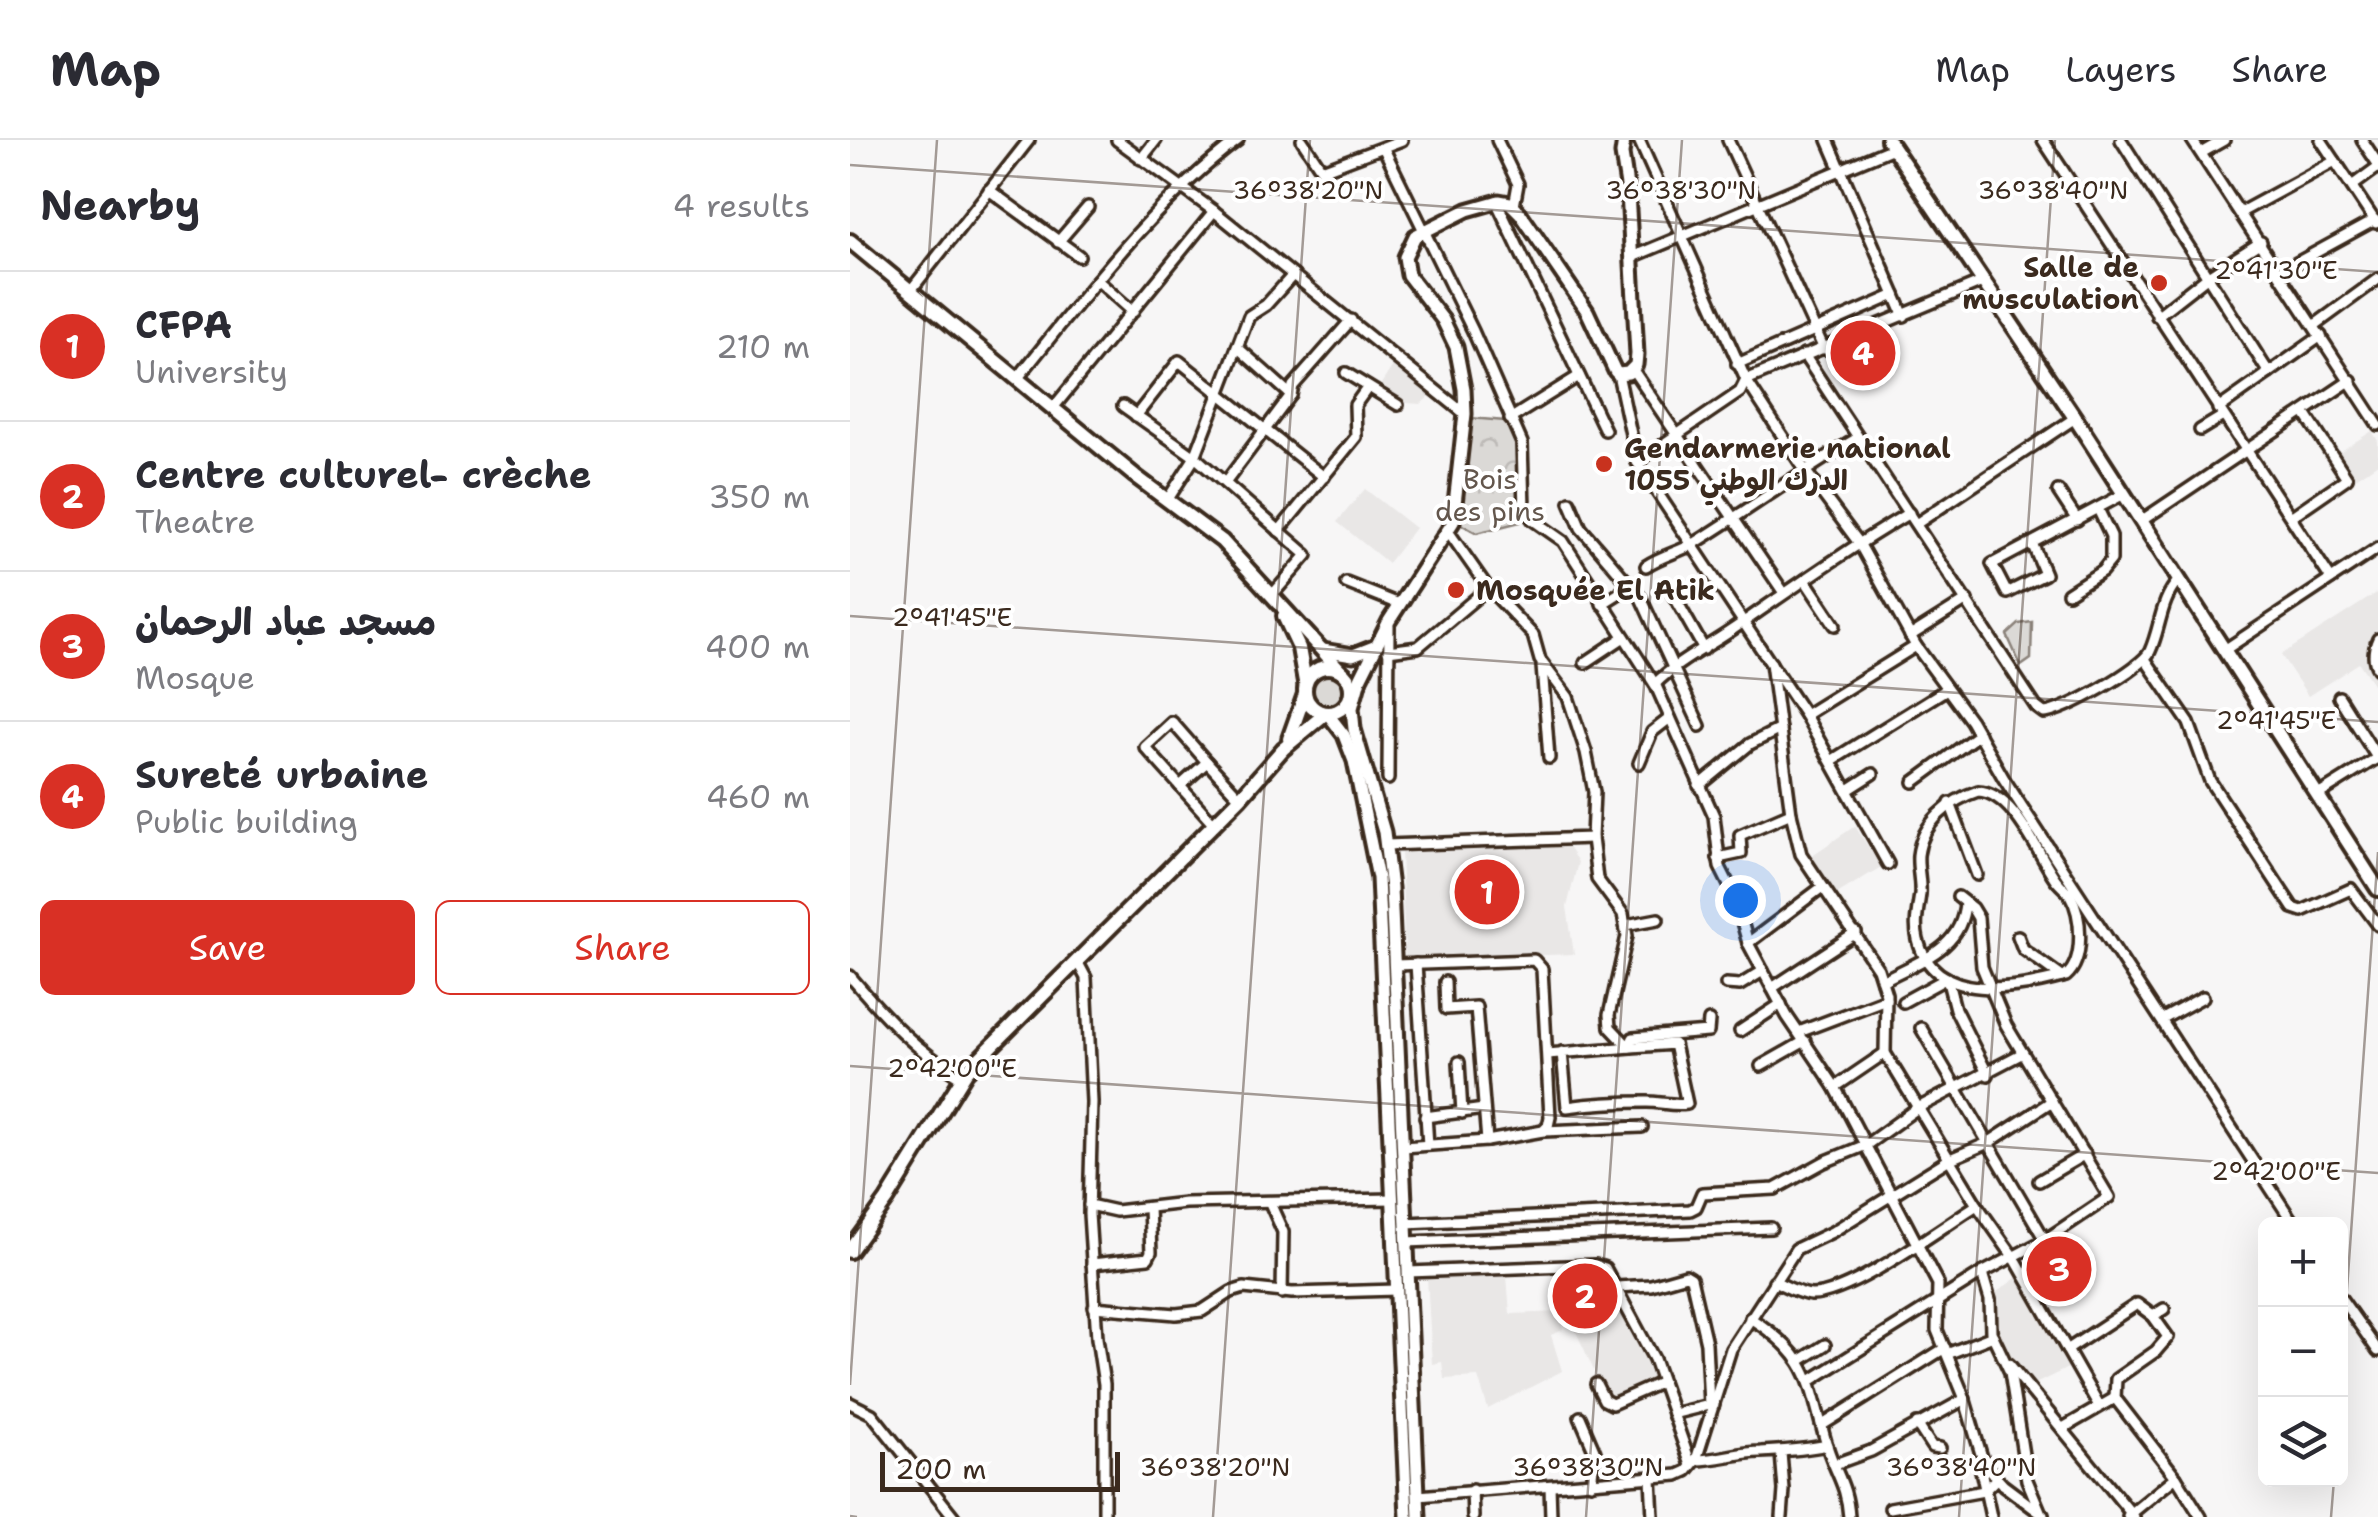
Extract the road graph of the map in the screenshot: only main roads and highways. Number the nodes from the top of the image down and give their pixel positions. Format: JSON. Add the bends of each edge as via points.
{"nodes":[{"id":1,"x":1621,"y":142,"type":"edge"},
{"id":2,"x":1890,"y":144,"type":"edge"},
{"id":3,"x":850,"y":241,"type":"edge"},
{"id":4,"x":1273,"y":595,"type":"junction"},
{"id":5,"x":1386,"y":627,"type":"junction"},
{"id":6,"x":1320,"y":650,"type":"junction"},
{"id":7,"x":1348,"y":656,"type":"junction"},
{"id":8,"x":1335,"y":667,"type":"junction"},
{"id":9,"x":1360,"y":679,"type":"junction"},
{"id":10,"x":1305,"y":690,"type":"junction"},
{"id":11,"x":1350,"y":694,"type":"junction"},
{"id":12,"x":1327,"y":713,"type":"junction"},
{"id":13,"x":1351,"y":714,"type":"junction"},
{"id":14,"x":1283,"y":749,"type":"junction"},
{"id":15,"x":2378,"y":889,"type":"edge"},
{"id":16,"x":850,"y":1251,"type":"edge"},
{"id":17,"x":1407,"y":1517,"type":"edge"},
{"id":18,"x":1420,"y":1517,"type":"edge"}],
"edges":[{"from":1,"to":5,"type":"main road","via":[[1633,370],[1618,374],[1587,312],[1514,206],[1496,201],[1422,231],[1408,248],[1405,270],[1450,334],[1465,414],[1454,518]]},
{"from":2,"to":15,"type":"main road"},
{"from":3,"to":4,"type":"main road","via":[[1222,541]]},
{"from":4,"to":6,"type":"main road"},
{"from":4,"to":10,"type":"main road","via":[[1296,642]]},
{"from":5,"to":7,"type":"main road","via":[[1372,649]]},
{"from":5,"to":9,"type":"main road"},
{"from":6,"to":7,"type":"main road"},
{"from":6,"to":8,"type":"main road"},
{"from":7,"to":8,"type":"main road"},
{"from":8,"to":10,"type":"main road","via":[[1316,670]]},
{"from":8,"to":11,"type":"main road"},
{"from":9,"to":11,"type":"main road"},
{"from":9,"to":13,"type":"main road"},
{"from":10,"to":12,"type":"main road","via":[[1311,705]]},
{"from":10,"to":14,"type":"main road"},
{"from":11,"to":12,"type":"main road","via":[[1345,706]]},
{"from":11,"to":13,"type":"main road"},
{"from":12,"to":14,"type":"main road"},
{"from":12,"to":17,"type":"main road","via":[[1354,761],[1378,878]]},
{"from":13,"to":18,"type":"main road","via":[[1386,845]]},
{"from":14,"to":16,"type":"main road","via":[[962,1078]]}]}
